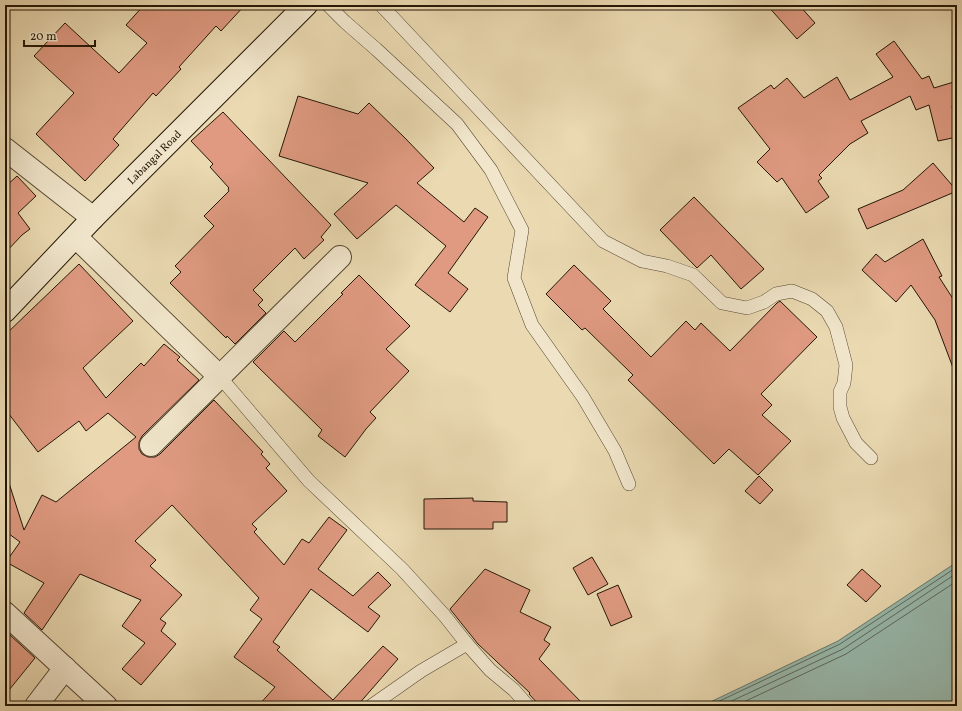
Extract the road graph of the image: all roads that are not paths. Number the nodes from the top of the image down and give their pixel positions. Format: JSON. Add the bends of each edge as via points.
{"nodes":[{"id":1,"x":306,"y":5,"type":"edge"},
{"id":2,"x":328,"y":5,"type":"edge"},
{"id":3,"x":381,"y":5,"type":"edge"},
{"id":4,"x":5,"y":149,"type":"edge"},
{"id":5,"x":93,"y":218,"type":"junction"},
{"id":6,"x":76,"y":237,"type":"junction"},
{"id":7,"x":340,"y":257,"type":"dead end"},
{"id":8,"x":5,"y":311,"type":"edge"},
{"id":9,"x":220,"y":377,"type":"junction"},
{"id":10,"x":151,"y":445,"type":"dead end"},
{"id":11,"x":871,"y":458,"type":"dead end"},
{"id":12,"x":629,"y":484,"type":"dead end"},
{"id":13,"x":5,"y":613,"type":"edge"},
{"id":14,"x":467,"y":644,"type":"junction"},
{"id":15,"x":64,"y":668,"type":"junction"},
{"id":16,"x":36,"y":706,"type":"edge"},
{"id":17,"x":106,"y":706,"type":"edge"},
{"id":18,"x":371,"y":706,"type":"edge"},
{"id":19,"x":528,"y":706,"type":"edge"}],
"edges":[{"from":1,"to":5,"type":"street","name":"Labangal Road"},
{"from":2,"to":12,"type":"lane","via":[[457,124],[491,170],[522,230],[514,278],[532,325],[583,397],[615,451]]},
{"from":3,"to":11,"type":"lane","via":[[603,241],[642,260],[693,275],[722,303],[747,308],[776,294],[792,291],[812,299],[827,311],[836,327],[846,365],[839,399],[842,412],[856,444]]},
{"from":4,"to":5,"type":"street"},
{"from":5,"to":6,"type":"street","name":"Labangal Road"},
{"from":6,"to":8,"type":"street","name":"Labangal Road"},
{"from":6,"to":9,"type":"street"},
{"from":7,"to":9,"type":"street"},
{"from":9,"to":10,"type":"street"},
{"from":9,"to":14,"type":"lane","via":[[309,481],[402,570]]},
{"from":13,"to":15,"type":"street"},
{"from":14,"to":18,"type":"lane","via":[[421,671]]},
{"from":14,"to":19,"type":"lane"},
{"from":15,"to":16,"type":"street"},
{"from":15,"to":17,"type":"street"}]}
